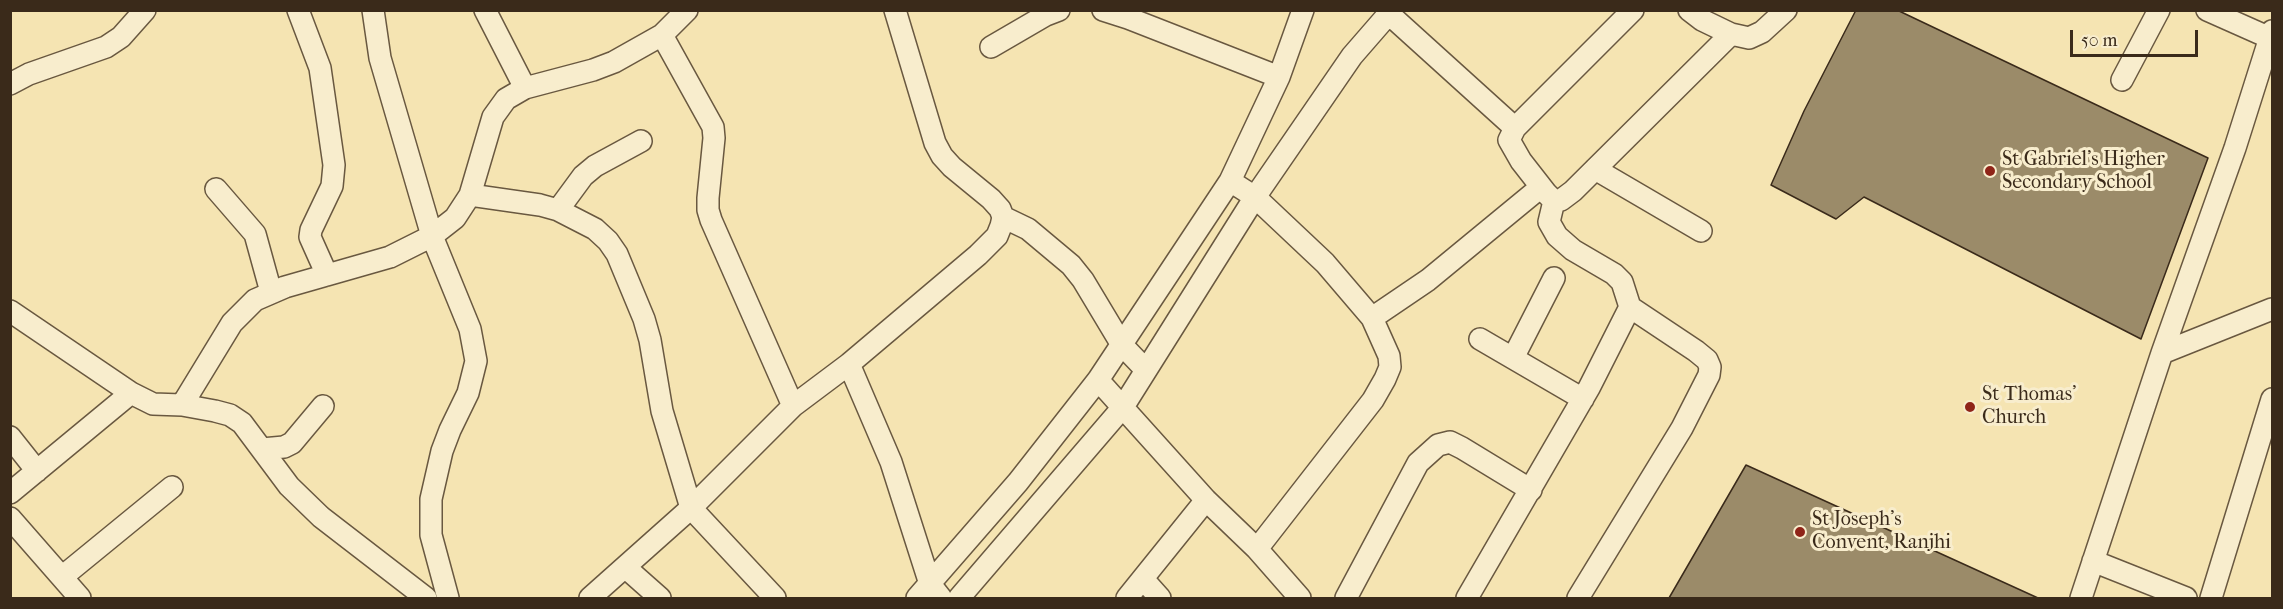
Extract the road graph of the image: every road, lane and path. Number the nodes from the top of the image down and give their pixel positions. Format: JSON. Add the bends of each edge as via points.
{"nodes":[{"id":1,"x":145,"y":10,"type":"edge"},
{"id":2,"x":298,"y":10,"type":"edge"},
{"id":3,"x":373,"y":10,"type":"edge"},
{"id":4,"x":485,"y":10,"type":"edge"},
{"id":5,"x":687,"y":10,"type":"edge"},
{"id":6,"x":895,"y":10,"type":"edge"},
{"id":7,"x":1059,"y":10,"type":"edge"},
{"id":8,"x":1103,"y":10,"type":"edge"},
{"id":9,"x":1303,"y":10,"type":"edge"},
{"id":10,"x":1633,"y":10,"type":"edge"},
{"id":11,"x":1689,"y":10,"type":"edge"},
{"id":12,"x":1786,"y":10,"type":"edge"},
{"id":13,"x":2158,"y":10,"type":"edge"},
{"id":14,"x":2207,"y":10,"type":"edge"},
{"id":15,"x":1390,"y":12,"type":"edge"},
{"id":16,"x":662,"y":34,"type":"junction"},
{"id":17,"x":1731,"y":34,"type":"junction"},
{"id":18,"x":2271,"y":35,"type":"edge"},
{"id":19,"x":991,"y":47,"type":"dead end"},
{"id":20,"x":1279,"y":77,"type":"junction"},
{"id":21,"x":2122,"y":80,"type":"dead end"},
{"id":22,"x":10,"y":84,"type":"edge"},
{"id":23,"x":525,"y":88,"type":"junction"},
{"id":24,"x":1515,"y":128,"type":"junction"},
{"id":25,"x":641,"y":141,"type":"dead end"},
{"id":26,"x":1595,"y":169,"type":"junction"},
{"id":27,"x":1230,"y":181,"type":"junction"},
{"id":28,"x":216,"y":189,"type":"dead end"},
{"id":29,"x":1548,"y":194,"type":"junction"},
{"id":30,"x":470,"y":195,"type":"junction"},
{"id":31,"x":1255,"y":197,"type":"junction"},
{"id":32,"x":558,"y":210,"type":"junction"},
{"id":33,"x":1003,"y":217,"type":"junction"},
{"id":34,"x":1701,"y":231,"type":"dead end"},
{"id":35,"x":432,"y":236,"type":"junction"},
{"id":36,"x":327,"y":275,"type":"junction"},
{"id":37,"x":1554,"y":278,"type":"dead end"},
{"id":38,"x":271,"y":292,"type":"junction"},
{"id":39,"x":1630,"y":307,"type":"junction"},
{"id":40,"x":2272,"y":309,"type":"edge"},
{"id":41,"x":10,"y":311,"type":"edge"},
{"id":42,"x":1372,"y":318,"type":"junction"},
{"id":43,"x":1480,"y":339,"type":"dead end"},
{"id":44,"x":1122,"y":345,"type":"junction"},
{"id":45,"x":2162,"y":353,"type":"junction"},
{"id":46,"x":1513,"y":358,"type":"junction"},
{"id":47,"x":849,"y":364,"type":"junction"},
{"id":48,"x":1146,"y":370,"type":"junction"},
{"id":49,"x":1098,"y":380,"type":"junction"},
{"id":50,"x":131,"y":393,"type":"junction"},
{"id":51,"x":1582,"y":399,"type":"junction"},
{"id":52,"x":2272,"y":399,"type":"edge"},
{"id":53,"x":182,"y":405,"type":"junction"},
{"id":54,"x":323,"y":406,"type":"dead end"},
{"id":55,"x":794,"y":406,"type":"junction"},
{"id":56,"x":1123,"y":407,"type":"junction"},
{"id":57,"x":10,"y":438,"type":"edge"},
{"id":58,"x":262,"y":449,"type":"junction"},
{"id":59,"x":36,"y":471,"type":"junction"},
{"id":60,"x":172,"y":487,"type":"dead end"},
{"id":61,"x":1531,"y":490,"type":"junction"},
{"id":62,"x":10,"y":493,"type":"edge"},
{"id":63,"x":1206,"y":500,"type":"junction"},
{"id":64,"x":691,"y":508,"type":"junction"},
{"id":65,"x":10,"y":518,"type":"edge"},
{"id":66,"x":1257,"y":549,"type":"junction"},
{"id":67,"x":2093,"y":561,"type":"junction"},
{"id":68,"x":625,"y":567,"type":"junction"},
{"id":69,"x":62,"y":577,"type":"junction"},
{"id":70,"x":1143,"y":579,"type":"junction"},
{"id":71,"x":929,"y":594,"type":"edge"},
{"id":72,"x":770,"y":597,"type":"edge"},
{"id":73,"x":80,"y":598,"type":"edge"},
{"id":74,"x":426,"y":598,"type":"edge"},
{"id":75,"x":448,"y":598,"type":"edge"},
{"id":76,"x":590,"y":598,"type":"edge"},
{"id":77,"x":660,"y":598,"type":"edge"},
{"id":78,"x":959,"y":598,"type":"edge"},
{"id":79,"x":1127,"y":598,"type":"edge"},
{"id":80,"x":1160,"y":598,"type":"edge"},
{"id":81,"x":1300,"y":598,"type":"edge"},
{"id":82,"x":1346,"y":598,"type":"edge"},
{"id":83,"x":1467,"y":598,"type":"edge"},
{"id":84,"x":1578,"y":598,"type":"edge"},
{"id":85,"x":2081,"y":598,"type":"edge"},
{"id":86,"x":2186,"y":598,"type":"edge"},
{"id":87,"x":2211,"y":598,"type":"edge"}],
"edges":[{"from":1,"to":22,"type":"street","via":[[121,37],[106,47]]},
{"from":2,"to":36,"type":"street","via":[[320,68],[334,165],[332,186],[310,237]]},
{"from":3,"to":35,"type":"street","via":[[380,58]]},
{"from":4,"to":23,"type":"street"},
{"from":5,"to":16,"type":"street"},
{"from":6,"to":33,"type":"street","via":[[928,123],[942,156],[991,199]]},
{"from":7,"to":19,"type":"street"},
{"from":8,"to":20,"type":"street"},
{"from":9,"to":20,"type":"street"},
{"from":10,"to":24,"type":"street"},
{"from":11,"to":17,"type":"street"},
{"from":12,"to":17,"type":"street","via":[[1762,32],[1749,38]]},
{"from":13,"to":21,"type":"street"},
{"from":14,"to":18,"type":"street"},
{"from":15,"to":24,"type":"street"},
{"from":15,"to":31,"type":"street","via":[[1352,56]]},
{"from":16,"to":23,"type":"street","via":[[594,70]]},
{"from":16,"to":55,"type":"street","via":[[713,127],[708,198],[711,220]]},
{"from":17,"to":26,"type":"street"},
{"from":18,"to":45,"type":"street"},
{"from":20,"to":27,"type":"street"},
{"from":23,"to":30,"type":"street","via":[[506,99],[493,117]]},
{"from":24,"to":29,"type":"street","via":[[1509,140],[1512,148]]},
{"from":25,"to":32,"type":"street","via":[[595,166]]},
{"from":26,"to":29,"type":"street","via":[[1560,200]]},
{"from":26,"to":34,"type":"street"},
{"from":27,"to":31,"type":"street"},
{"from":27,"to":44,"type":"street"},
{"from":28,"to":38,"type":"street","via":[[255,234]]},
{"from":29,"to":39,"type":"street","via":[[1549,222],[1557,236],[1614,274],[1622,282]]},
{"from":29,"to":42,"type":"street"},
{"from":30,"to":32,"type":"street"},
{"from":30,"to":35,"type":"street","via":[[455,218]]},
{"from":31,"to":42,"type":"street","via":[[1324,262]]},
{"from":31,"to":48,"type":"street"},
{"from":32,"to":64,"type":"street","via":[[595,229],[617,254],[644,319],[662,411]]},
{"from":33,"to":44,"type":"street","via":[[1028,229],[1071,265]]},
{"from":33,"to":47,"type":"street","via":[[997,236],[978,255]]},
{"from":35,"to":36,"type":"street","via":[[390,257]]},
{"from":35,"to":75,"type":"street","via":[[470,329],[476,361],[468,393],[442,451],[431,499],[431,535]]},
{"from":36,"to":38,"type":"street"},
{"from":37,"to":46,"type":"street"},
{"from":38,"to":53,"type":"street","via":[[255,300],[232,323]]},
{"from":39,"to":51,"type":"street"},
{"from":39,"to":84,"type":"street","via":[[1707,360],[1709,375],[1682,428]]},
{"from":40,"to":45,"type":"street"},
{"from":41,"to":50,"type":"street"},
{"from":42,"to":66,"type":"street","via":[[1389,356],[1385,379],[1373,400]]},
{"from":43,"to":46,"type":"street"},
{"from":44,"to":48,"type":"street"},
{"from":44,"to":49,"type":"street"},
{"from":45,"to":67,"type":"street"},
{"from":46,"to":51,"type":"street"},
{"from":47,"to":55,"type":"street"},
{"from":47,"to":71,"type":"street","via":[[891,462]]},
{"from":48,"to":56,"type":"street"},
{"from":49,"to":56,"type":"street"},
{"from":49,"to":71,"type":"street"},
{"from":50,"to":53,"type":"street","via":[[153,404]]},
{"from":50,"to":59,"type":"street"},
{"from":51,"to":61,"type":"street"},
{"from":52,"to":87,"type":"street"},
{"from":53,"to":58,"type":"street","via":[[230,415],[242,423]]},
{"from":54,"to":58,"type":"street","via":[[292,443]]},
{"from":55,"to":64,"type":"street"},
{"from":56,"to":63,"type":"street"},
{"from":56,"to":78,"type":"street"},
{"from":57,"to":59,"type":"street"},
{"from":58,"to":74,"type":"street","via":[[289,486],[321,517]]},
{"from":59,"to":62,"type":"street"},
{"from":60,"to":69,"type":"street"},
{"from":61,"to":82,"type":"street","via":[[1450,442],[1438,445],[1418,463]]},
{"from":61,"to":83,"type":"street"},
{"from":63,"to":66,"type":"street"},
{"from":63,"to":70,"type":"street"},
{"from":64,"to":68,"type":"street"},
{"from":64,"to":72,"type":"street"},
{"from":65,"to":69,"type":"street"},
{"from":66,"to":81,"type":"street"},
{"from":67,"to":85,"type":"street"},
{"from":67,"to":86,"type":"street"},
{"from":68,"to":76,"type":"street"},
{"from":68,"to":77,"type":"street"},
{"from":69,"to":73,"type":"street"},
{"from":70,"to":79,"type":"street"},
{"from":70,"to":80,"type":"street"}]}
